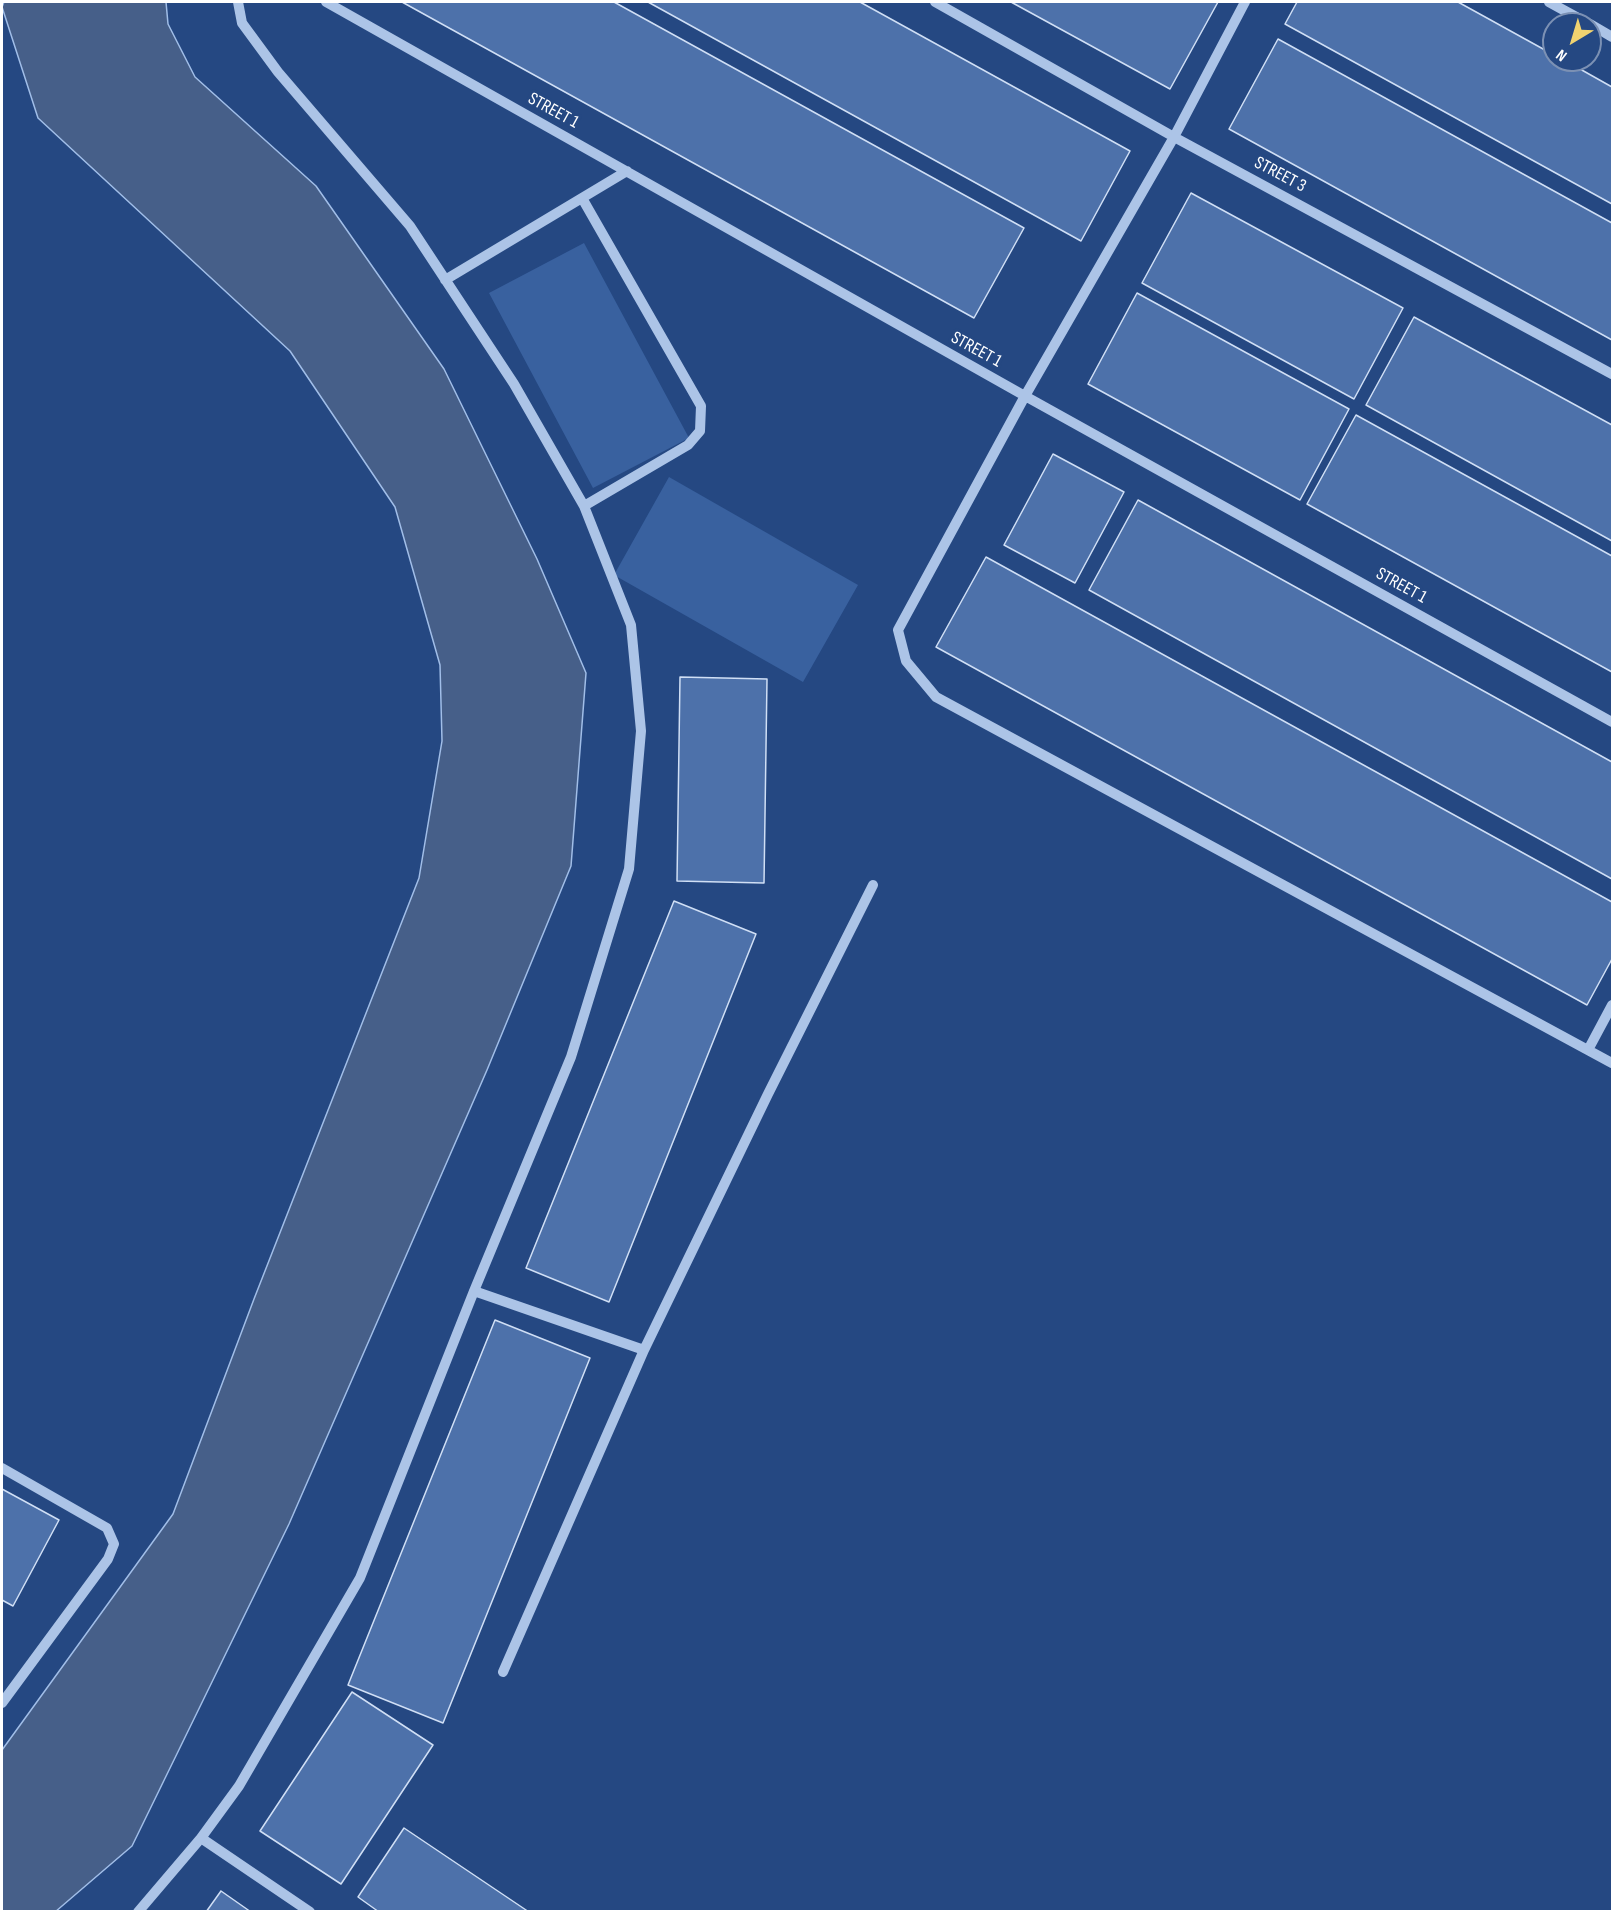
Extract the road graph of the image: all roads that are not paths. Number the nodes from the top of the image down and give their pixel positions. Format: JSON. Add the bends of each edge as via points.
{"nodes":[{"id":1,"x":238,"y":2,"type":"edge"},
{"id":2,"x":326,"y":2,"type":"edge"},
{"id":3,"x":935,"y":2,"type":"edge"},
{"id":4,"x":1245,"y":2,"type":"edge"},
{"id":5,"x":1549,"y":2,"type":"edge"},
{"id":6,"x":1568,"y":12,"type":"edge"},
{"id":7,"x":1174,"y":137,"type":"junction"},
{"id":8,"x":627,"y":171,"type":"junction"},
{"id":9,"x":582,"y":198,"type":"junction"},
{"id":10,"x":445,"y":280,"type":"junction"},
{"id":11,"x":1612,"y":374,"type":"edge"},
{"id":12,"x":1024,"y":396,"type":"junction"},
{"id":13,"x":584,"y":506,"type":"junction"},
{"id":14,"x":1612,"y":722,"type":"edge"},
{"id":15,"x":873,"y":885,"type":"dead end"},
{"id":16,"x":1612,"y":1005,"type":"edge"},
{"id":17,"x":1588,"y":1050,"type":"junction"},
{"id":18,"x":1612,"y":1063,"type":"edge"},
{"id":19,"x":474,"y":1291,"type":"junction"},
{"id":20,"x":644,"y":1350,"type":"junction"},
{"id":21,"x":2,"y":1468,"type":"edge"},
{"id":22,"x":503,"y":1672,"type":"dead end"},
{"id":23,"x":2,"y":1703,"type":"edge"},
{"id":24,"x":201,"y":1838,"type":"junction"},
{"id":25,"x":138,"y":1911,"type":"edge"},
{"id":26,"x":310,"y":1911,"type":"edge"}],
"edges":[{"from":1,"to":10,"type":"street","via":[[242,24],[278,72],[410,226]]},
{"from":2,"to":8,"type":"street","name":"STREET 1"},
{"from":3,"to":7,"type":"street","name":"STREET 3"},
{"from":4,"to":7,"type":"street"},
{"from":5,"to":6,"type":"street"},
{"from":7,"to":11,"type":"street","name":"STREET 3"},
{"from":7,"to":12,"type":"street"},
{"from":8,"to":9,"type":"street"},
{"from":8,"to":12,"type":"street","name":"STREET 1"},
{"from":9,"to":10,"type":"street"},
{"from":9,"to":13,"type":"street","via":[[701,406],[700,431],[688,445]]},
{"from":10,"to":13,"type":"street","via":[[514,384]]},
{"from":12,"to":14,"type":"street","name":"STREET 1"},
{"from":12,"to":17,"type":"street","via":[[898,630],[906,661],[936,697]]},
{"from":13,"to":19,"type":"street","via":[[631,625],[641,731],[629,868],[571,1057]]},
{"from":15,"to":20,"type":"street"},
{"from":16,"to":17,"type":"street"},
{"from":17,"to":18,"type":"street"},
{"from":19,"to":20,"type":"street"},
{"from":19,"to":24,"type":"street","via":[[360,1578],[239,1786]]},
{"from":20,"to":22,"type":"street"},
{"from":21,"to":23,"type":"street","via":[[107,1528],[114,1544],[108,1558]]},
{"from":24,"to":25,"type":"street"},
{"from":24,"to":26,"type":"street"}]}
